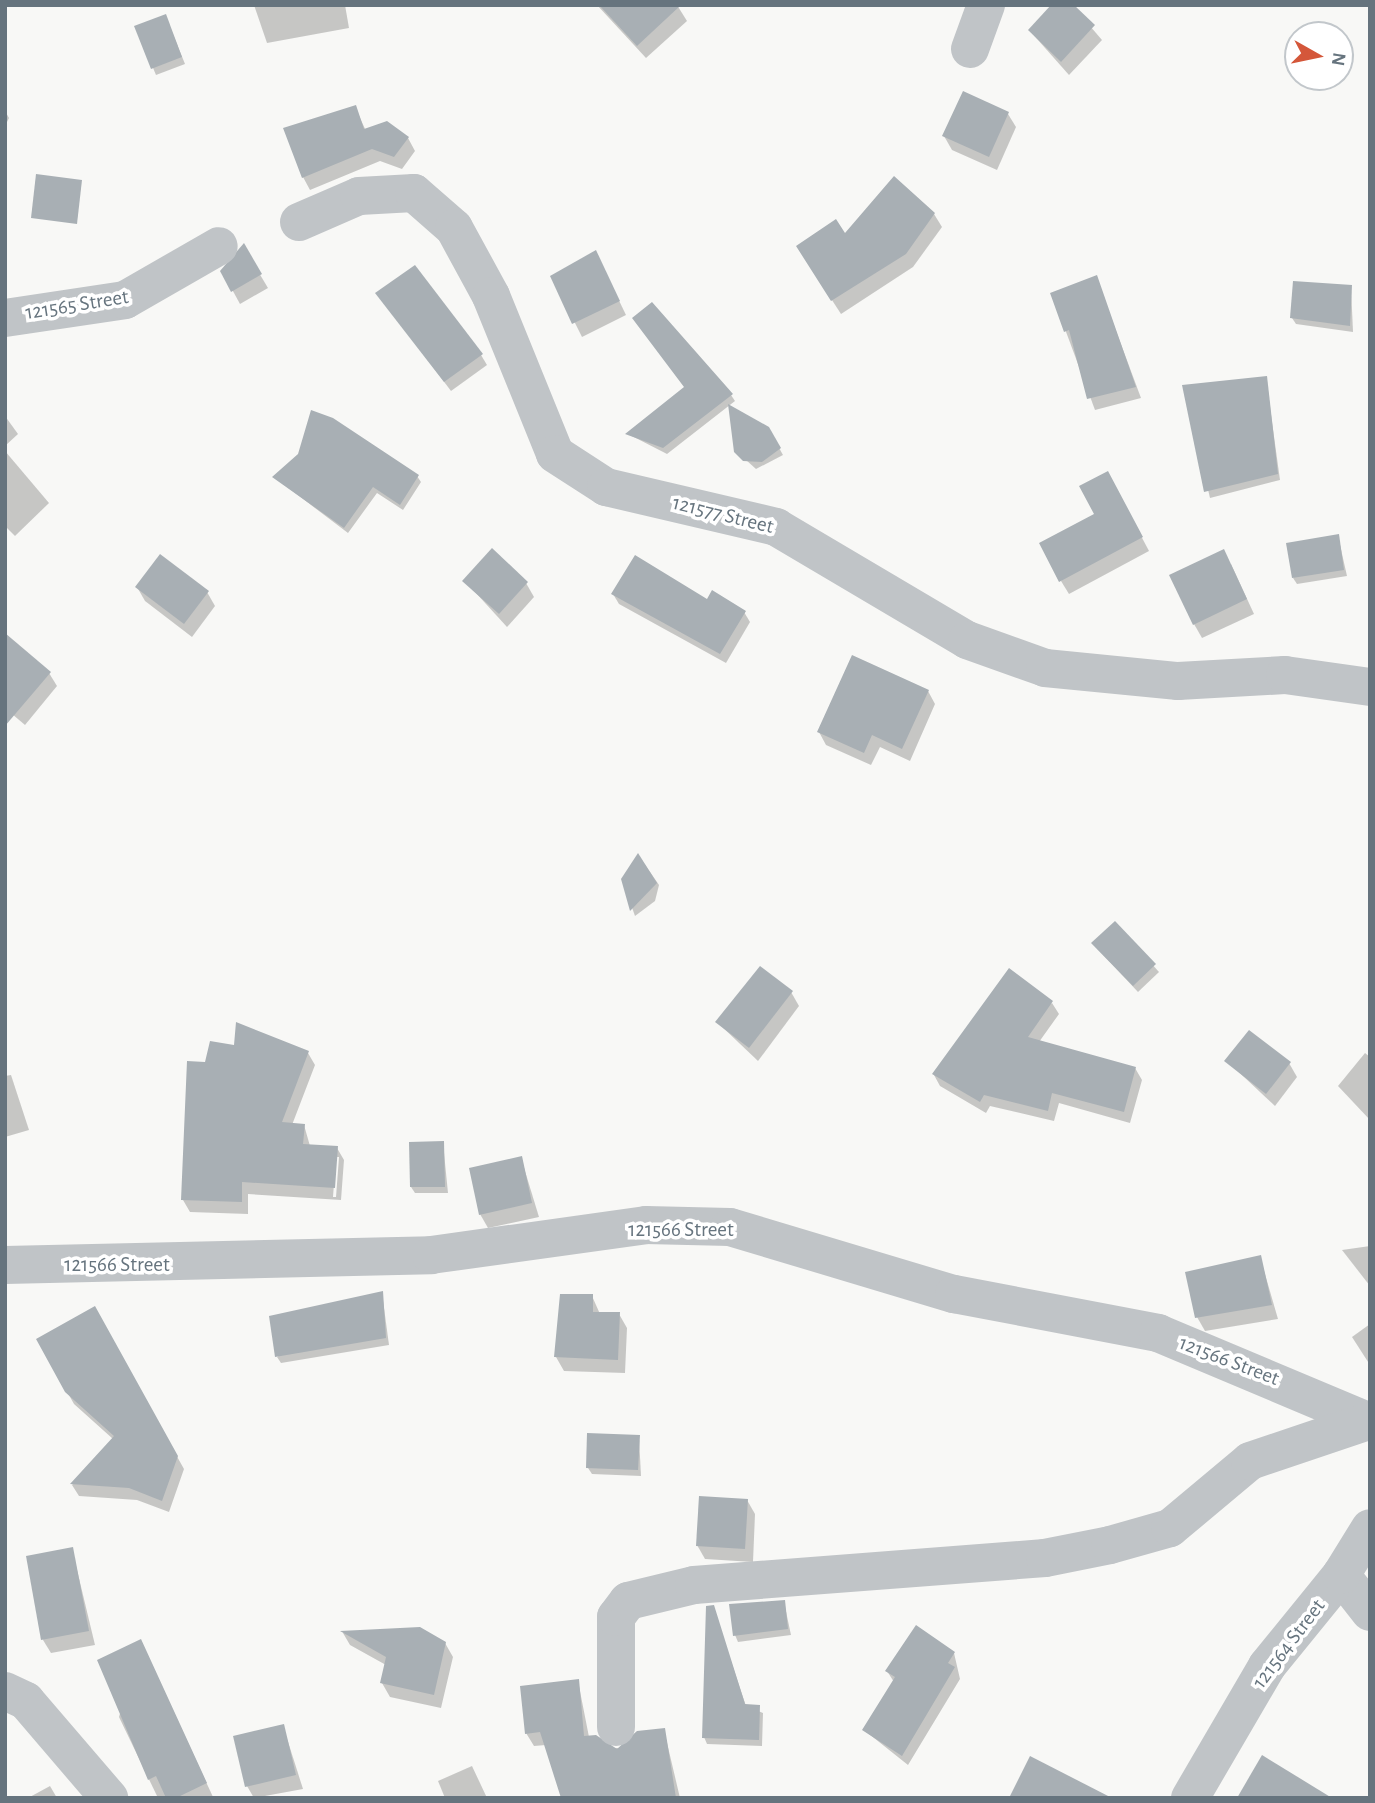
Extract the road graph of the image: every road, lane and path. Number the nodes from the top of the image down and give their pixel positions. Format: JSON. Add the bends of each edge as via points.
{"nodes":[{"id":1,"x":986,"y":5,"type":"edge"},
{"id":2,"x":970,"y":49,"type":"dead end"},
{"id":3,"x":299,"y":222,"type":"dead end"},
{"id":4,"x":219,"y":246,"type":"dead end"},
{"id":5,"x":5,"y":318,"type":"edge"},
{"id":6,"x":1370,"y":687,"type":"edge"},
{"id":7,"x":5,"y":1265,"type":"edge"},
{"id":8,"x":1369,"y":1421,"type":"edge"},
{"id":9,"x":1370,"y":1528,"type":"edge"},
{"id":10,"x":1341,"y":1575,"type":"junction"},
{"id":11,"x":1370,"y":1612,"type":"edge"},
{"id":12,"x":5,"y":1691,"type":"edge"},
{"id":13,"x":617,"y":1727,"type":"dead end"},
{"id":14,"x":109,"y":1798,"type":"edge"},
{"id":15,"x":1190,"y":1798,"type":"edge"}],
"edges":[{"from":1,"to":2,"type":"street"},
{"from":3,"to":6,"type":"street","name":"121577 Street","via":[[359,196],[414,194],[454,228],[491,296],[555,454],[606,486],[776,527],[932,622],[1045,668],[1178,681],[1285,675]]},
{"from":4,"to":5,"type":"street","name":"121565 Street","via":[[125,300]]},
{"from":7,"to":8,"type":"street","name":"121566 Street","via":[[431,1255],[646,1226],[730,1227],[954,1294],[1158,1334]]},
{"from":8,"to":13,"type":"street","via":[[1250,1461],[1170,1528],[1110,1545],[1045,1558],[694,1585],[640,1596],[616,1617]]},
{"from":9,"to":10,"type":"street","name":"121564 Street"},
{"from":10,"to":11,"type":"street"},
{"from":10,"to":15,"type":"street","name":"121564 Street","via":[[1267,1666]]},
{"from":12,"to":14,"type":"street","via":[[26,1701]]}]}
